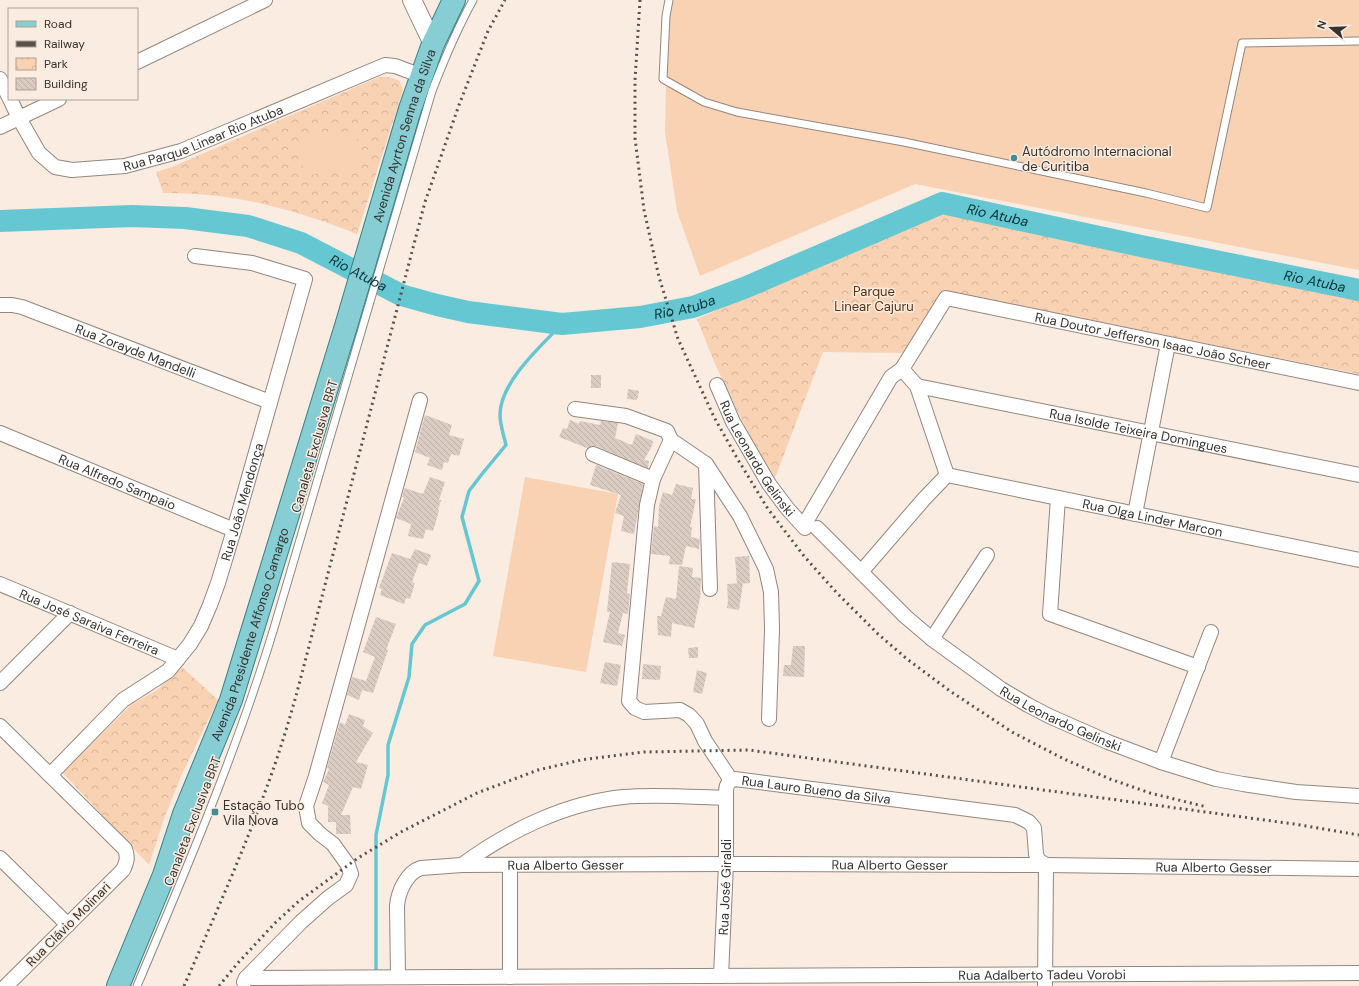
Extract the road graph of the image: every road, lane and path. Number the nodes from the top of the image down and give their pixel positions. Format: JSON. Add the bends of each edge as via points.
{"nodes":[{"id":1,"x":265,"y":0,"type":"edge"},
{"id":2,"x":412,"y":0,"type":"edge"},
{"id":3,"x":454,"y":0,"type":"edge"},
{"id":4,"x":473,"y":0,"type":"edge"},
{"id":5,"x":669,"y":0,"type":"edge"},
{"id":6,"x":1359,"y":41,"type":"edge"},
{"id":7,"x":433,"y":44,"type":"junction"},
{"id":8,"x":138,"y":62,"type":"edge"},
{"id":9,"x":422,"y":76,"type":"junction"},
{"id":10,"x":0,"y":79,"type":"edge"},
{"id":11,"x":8,"y":96,"type":"edge"},
{"id":12,"x":10,"y":100,"type":"edge"},
{"id":13,"x":57,"y":100,"type":"edge"},
{"id":14,"x":19,"y":118,"type":"junction"},
{"id":15,"x":0,"y":126,"type":"edge"},
{"id":16,"x":391,"y":202,"type":"junction"},
{"id":17,"x":195,"y":256,"type":"dead end"},
{"id":18,"x":361,"y":274,"type":"joint"},
{"id":19,"x":0,"y":305,"type":"edge"},
{"id":20,"x":353,"y":328,"type":"junction"},
{"id":21,"x":1168,"y":344,"type":"junction"},
{"id":22,"x":902,"y":369,"type":"junction"},
{"id":23,"x":1359,"y":383,"type":"edge"},
{"id":24,"x":717,"y":385,"type":"dead end"},
{"id":25,"x":917,"y":386,"type":"junction"},
{"id":26,"x":420,"y":400,"type":"dead end"},
{"id":27,"x":270,"y":402,"type":"junction"},
{"id":28,"x":575,"y":409,"type":"dead end"},
{"id":29,"x":0,"y":433,"type":"edge"},
{"id":30,"x":1150,"y":433,"type":"junction"},
{"id":31,"x":671,"y":440,"type":"junction"},
{"id":32,"x":593,"y":454,"type":"dead end"},
{"id":33,"x":706,"y":464,"type":"junction"},
{"id":34,"x":947,"y":475,"type":"junction"},
{"id":35,"x":1359,"y":475,"type":"edge"},
{"id":36,"x":653,"y":479,"type":"junction"},
{"id":37,"x":1058,"y":498,"type":"junction"},
{"id":38,"x":1135,"y":514,"type":"junction"},
{"id":39,"x":810,"y":525,"type":"junction"},
{"id":40,"x":234,"y":530,"type":"junction"},
{"id":41,"x":988,"y":555,"type":"dead end"},
{"id":42,"x":1359,"y":560,"type":"edge"},
{"id":43,"x":861,"y":572,"type":"junction"},
{"id":44,"x":0,"y":584,"type":"edge"},
{"id":45,"x":710,"y":589,"type":"dead end"},
{"id":46,"x":70,"y":613,"type":"junction"},
{"id":47,"x":1211,"y":632,"type":"dead end"},
{"id":48,"x":932,"y":639,"type":"junction"},
{"id":49,"x":178,"y":659,"type":"junction"},
{"id":50,"x":1198,"y":667,"type":"junction"},
{"id":51,"x":0,"y":683,"type":"edge"},
{"id":52,"x":769,"y":720,"type":"dead end"},
{"id":53,"x":0,"y":726,"type":"edge"},
{"id":54,"x":1161,"y":762,"type":"junction"},
{"id":55,"x":50,"y":775,"type":"junction"},
{"id":56,"x":731,"y":780,"type":"junction"},
{"id":57,"x":1359,"y":796,"type":"edge"},
{"id":58,"x":726,"y":798,"type":"junction"},
{"id":59,"x":0,"y":858,"type":"edge"},
{"id":60,"x":726,"y":864,"type":"junction"},
{"id":61,"x":462,"y":865,"type":"junction"},
{"id":62,"x":510,"y":865,"type":"junction"},
{"id":63,"x":1046,"y":865,"type":"junction"},
{"id":64,"x":1359,"y":869,"type":"edge"},
{"id":65,"x":68,"y":925,"type":"junction"},
{"id":66,"x":1359,"y":973,"type":"edge"},
{"id":67,"x":510,"y":977,"type":"junction"},
{"id":68,"x":714,"y":979,"type":"edge"},
{"id":69,"x":391,"y":980,"type":"edge"},
{"id":70,"x":1045,"y":980,"type":"edge"},
{"id":71,"x":244,"y":982,"type":"edge"},
{"id":72,"x":364,"y":982,"type":"edge"},
{"id":73,"x":6,"y":986,"type":"edge"},
{"id":74,"x":118,"y":986,"type":"edge"},
{"id":75,"x":138,"y":986,"type":"edge"}],
"edges":[{"from":1,"to":8,"type":"street"},
{"from":2,"to":7,"type":"street"},
{"from":3,"to":7,"type":"main road","name":"Avenida Ayrton Senna da Silva"},
{"from":4,"to":16,"type":"lane","name":"Canaleta Exclusiva BRT","via":[[445,58]]},
{"from":5,"to":6,"type":"lane","via":[[663,79],[704,102],[737,112],[904,142],[1207,208],[1242,43]]},
{"from":7,"to":9,"type":"main road","name":"Avenida Ayrton Senna da Silva"},
{"from":9,"to":14,"type":"street","name":"Rua Parque Linear Rio Atuba","via":[[395,66],[384,65],[181,151],[126,166],[72,170],[55,167],[39,153]]},
{"from":9,"to":16,"type":"main road","name":"Avenida Ayrton Senna da Silva"},
{"from":10,"to":11,"type":"street","name":"Rua Parque Linear Rio Atuba"},
{"from":12,"to":14,"type":"street","name":"Rua Parque Linear Rio Atuba"},
{"from":13,"to":14,"type":"street"},
{"from":14,"to":15,"type":"street"},
{"from":16,"to":18,"type":"main road","name":"Avenida Ayrton Senna da Silva"},
{"from":16,"to":20,"type":"lane","name":"Canaleta Exclusiva BRT"},
{"from":17,"to":27,"type":"street","name":"Rua João Mendonça","via":[[252,263],[305,279]]},
{"from":18,"to":20,"type":"main road","name":"Avenida Presidente Affonso Camargo"},
{"from":19,"to":27,"type":"street","name":"Rua Zorayde Mandelli","via":[[22,307]]},
{"from":20,"to":74,"type":"main road","name":"Avenida Presidente Affonso Camargo","via":[[231,700]]},
{"from":20,"to":75,"type":"lane","name":"Canaleta Exclusiva BRT","via":[[274,628],[248,708]]},
{"from":21,"to":22,"type":"street","name":"Rua Doutor Jefferson Isaac João Scheer","via":[[946,298]]},
{"from":21,"to":23,"type":"street","name":"Rua Doutor Jefferson Isaac João Scheer"},
{"from":21,"to":30,"type":"street"},
{"from":22,"to":25,"type":"street"},
{"from":22,"to":39,"type":"street","via":[[891,377]]},
{"from":24,"to":39,"type":"street","name":"Rua Leonardo Gelinski","via":[[733,422],[769,484],[787,508]]},
{"from":25,"to":30,"type":"street","name":"Rua Isolde Teixeira Domingues"},
{"from":25,"to":34,"type":"street"},
{"from":26,"to":71,"type":"street","via":[[306,806],[309,823],[333,844],[351,874],[346,885],[301,922]]},
{"from":27,"to":40,"type":"street","name":"Rua João Mendonça"},
{"from":28,"to":31,"type":"street","via":[[626,416],[667,431]]},
{"from":29,"to":40,"type":"street","name":"Rua Alfredo Sampaio"},
{"from":30,"to":35,"type":"street","name":"Rua Isolde Teixeira Domingues"},
{"from":30,"to":38,"type":"street"},
{"from":31,"to":33,"type":"street"},
{"from":31,"to":36,"type":"street"},
{"from":32,"to":36,"type":"street"},
{"from":33,"to":45,"type":"street"},
{"from":33,"to":52,"type":"street","via":[[740,516],[766,569],[771,592],[772,629]]},
{"from":34,"to":37,"type":"street","name":"Rua Olga Linder Marcon"},
{"from":34,"to":43,"type":"street"},
{"from":36,"to":56,"type":"street","via":[[647,505],[629,701],[634,708],[644,712],[680,710],[689,715]]},
{"from":37,"to":38,"type":"street","name":"Rua Olga Linder Marcon"},
{"from":37,"to":50,"type":"street","via":[[1050,614]]},
{"from":38,"to":42,"type":"street","name":"Rua Olga Linder Marcon"},
{"from":39,"to":43,"type":"street","name":"Rua Leonardo Gelinski"},
{"from":40,"to":49,"type":"street","name":"Rua João Mendonça","via":[[210,605],[190,644]]},
{"from":41,"to":48,"type":"street"},
{"from":43,"to":48,"type":"street","name":"Rua Leonardo Gelinski"},
{"from":44,"to":46,"type":"street","name":"Rua José Saraiva Ferreira"},
{"from":46,"to":49,"type":"street","name":"Rua José Saraiva Ferreira"},
{"from":46,"to":51,"type":"street"},
{"from":47,"to":50,"type":"street"},
{"from":48,"to":54,"type":"street","name":"Rua Leonardo Gelinski","via":[[984,678],[1028,705],[1100,739]]},
{"from":49,"to":55,"type":"street","name":"Rua João Mendonça","via":[[158,678],[123,700]]},
{"from":50,"to":54,"type":"street"},
{"from":53,"to":55,"type":"street"},
{"from":54,"to":57,"type":"street","name":"Rua Leonardo Gelinski","via":[[1243,784],[1296,792]]},
{"from":55,"to":65,"type":"street","name":"Rua Clávio Molinari","via":[[125,850],[127,855],[123,870]]},
{"from":56,"to":58,"type":"street","name":"Rua Lauro Bueno da Silva","via":[[726,786]]},
{"from":56,"to":63,"type":"street","name":"Rua Lauro Bueno da Silva","via":[[1015,815],[1029,822],[1034,828],[1036,854],[1038,860]]},
{"from":58,"to":60,"type":"street","name":"Rua José Giraldi"},
{"from":58,"to":61,"type":"street","name":"Rua Lauro Bueno da Silva","via":[[623,797],[590,803],[555,813],[517,831],[485,848]]},
{"from":59,"to":65,"type":"street"},
{"from":60,"to":62,"type":"street","name":"Rua Alberto Gesser"},
{"from":60,"to":63,"type":"street","name":"Rua Alberto Gesser"},
{"from":60,"to":68,"type":"street","name":"Rua José Giraldi"},
{"from":61,"to":62,"type":"street","name":"Rua Alberto Gesser"},
{"from":61,"to":69,"type":"street","name":"Rua Alberto Gesser","via":[[417,869],[398,895]]},
{"from":62,"to":67,"type":"street"},
{"from":63,"to":64,"type":"street","name":"Rua Alberto Gesser"},
{"from":63,"to":70,"type":"street"},
{"from":65,"to":73,"type":"street","name":"Rua Clávio Molinari"},
{"from":66,"to":70,"type":"street","name":"Rua Adalberto Tadeu Vorobi"},
{"from":67,"to":68,"type":"street","name":"Rua Adalberto Tadeu Vorobi"},
{"from":67,"to":69,"type":"street","name":"Rua Adalberto Tadeu Vorobi"},
{"from":68,"to":70,"type":"street","name":"Rua Adalberto Tadeu Vorobi"},
{"from":69,"to":72,"type":"street","name":"Rua Adalberto Tadeu Vorobi"},
{"from":71,"to":72,"type":"street","name":"Rua Adalberto Tadeu Vorobi"}]}
